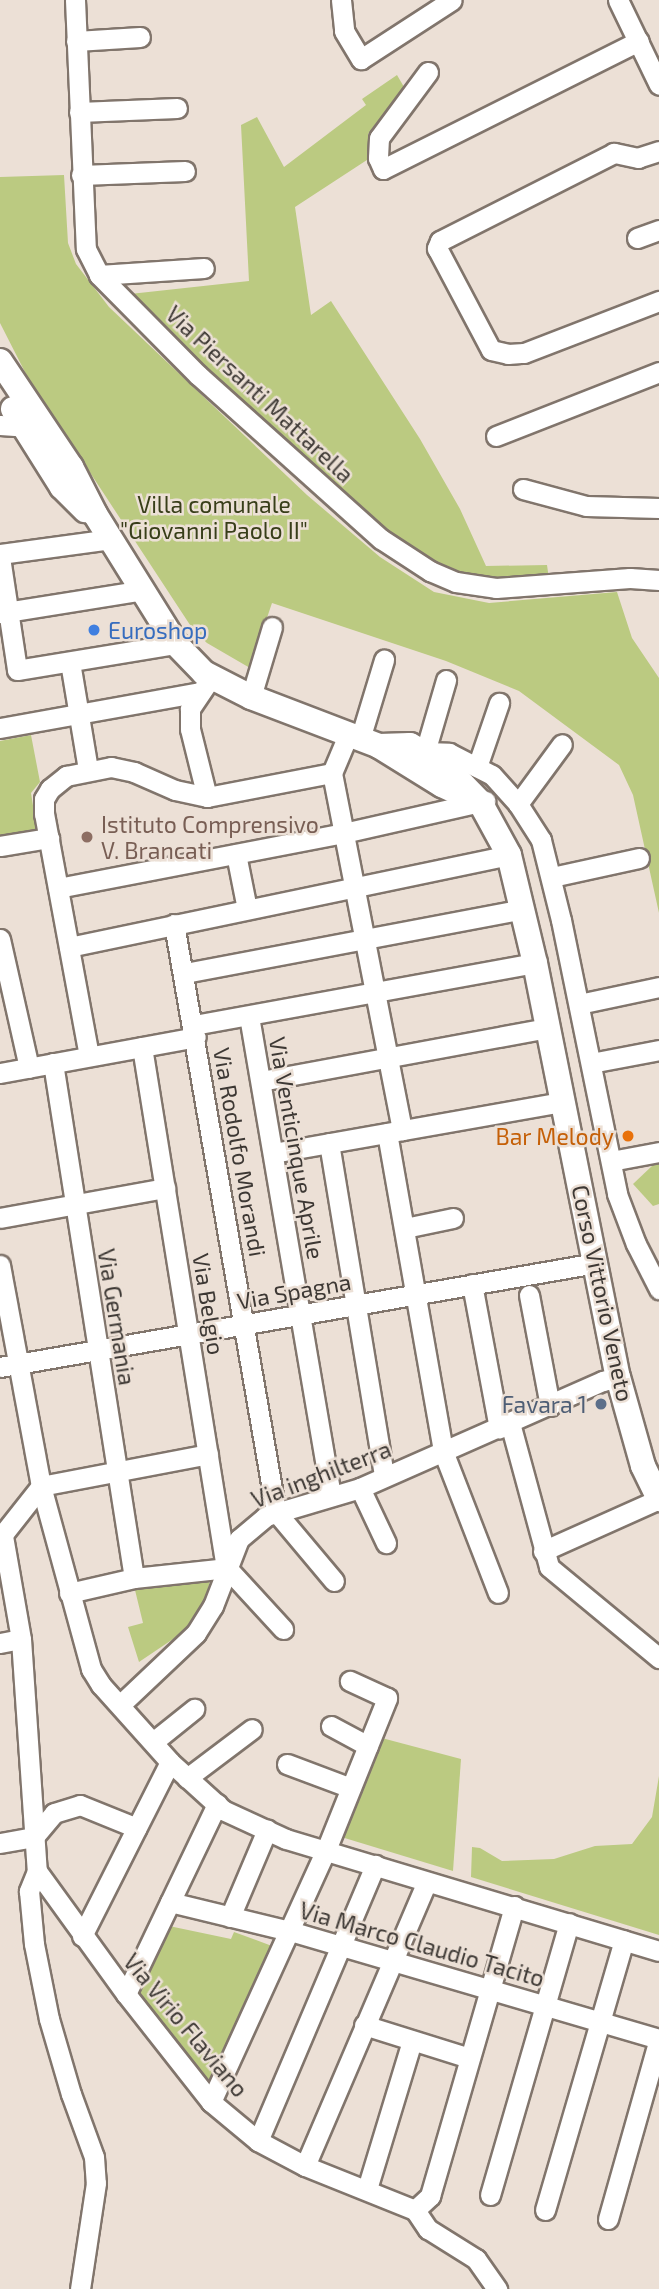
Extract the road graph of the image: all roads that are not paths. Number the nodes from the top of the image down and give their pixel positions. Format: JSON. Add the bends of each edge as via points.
{"nodes":[{"id":1,"x":75,"y":0,"type":"edge"},
{"id":2,"x":341,"y":0,"type":"edge"},
{"id":3,"x":452,"y":0,"type":"edge"},
{"id":4,"x":618,"y":0,"type":"edge"},
{"id":5,"x":140,"y":37,"type":"dead end"},
{"id":6,"x":76,"y":41,"type":"junction"},
{"id":7,"x":639,"y":41,"type":"junction"},
{"id":8,"x":428,"y":72,"type":"dead end"},
{"id":9,"x":659,"y":85,"type":"edge"},
{"id":10,"x":177,"y":108,"type":"dead end"},
{"id":11,"x":79,"y":112,"type":"junction"},
{"id":12,"x":659,"y":151,"type":"edge"},
{"id":13,"x":185,"y":171,"type":"dead end"},
{"id":14,"x":82,"y":175,"type":"junction"},
{"id":15,"x":659,"y":230,"type":"edge"},
{"id":16,"x":637,"y":238,"type":"dead end"},
{"id":17,"x":204,"y":268,"type":"dead end"},
{"id":18,"x":99,"y":275,"type":"junction"},
{"id":19,"x":659,"y":301,"type":"edge"},
{"id":20,"x":0,"y":361,"type":"edge"},
{"id":21,"x":659,"y":372,"type":"edge"},
{"id":22,"x":0,"y":384,"type":"edge"},
{"id":23,"x":23,"y":425,"type":"edge"},
{"id":24,"x":496,"y":436,"type":"dead end"},
{"id":25,"x":523,"y":489,"type":"dead end"},
{"id":26,"x":659,"y":508,"type":"edge"},
{"id":27,"x":111,"y":539,"type":"junction"},
{"id":28,"x":0,"y":555,"type":"edge"},
{"id":29,"x":659,"y":580,"type":"edge"},
{"id":30,"x":143,"y":590,"type":"junction"},
{"id":31,"x":5,"y":612,"type":"edge"},
{"id":32,"x":272,"y":627,"type":"dead end"},
{"id":33,"x":176,"y":644,"type":"junction"},
{"id":34,"x":384,"y":660,"type":"dead end"},
{"id":35,"x":70,"y":662,"type":"junction"},
{"id":36,"x":446,"y":680,"type":"dead end"},
{"id":37,"x":206,"y":685,"type":"junction"},
{"id":38,"x":251,"y":696,"type":"junction"},
{"id":39,"x":499,"y":703,"type":"dead end"},
{"id":40,"x":79,"y":714,"type":"junction"},
{"id":41,"x":0,"y":729,"type":"edge"},
{"id":42,"x":362,"y":740,"type":"junction"},
{"id":43,"x":562,"y":744,"type":"dead end"},
{"id":44,"x":421,"y":761,"type":"junction"},
{"id":45,"x":478,"y":767,"type":"junction"},
{"id":46,"x":88,"y":770,"type":"junction"},
{"id":47,"x":332,"y":773,"type":"junction"},
{"id":48,"x":502,"y":786,"type":"junction"},
{"id":49,"x":207,"y":797,"type":"junction"},
{"id":50,"x":480,"y":802,"type":"junction"},
{"id":51,"x":518,"y":804,"type":"junction"},
{"id":52,"x":344,"y":833,"type":"junction"},
{"id":53,"x":49,"y":838,"type":"junction"},
{"id":54,"x":0,"y":846,"type":"edge"},
{"id":55,"x":236,"y":854,"type":"junction"},
{"id":56,"x":509,"y":855,"type":"junction"},
{"id":57,"x":639,"y":858,"type":"dead end"},
{"id":58,"x":552,"y":877,"type":"junction"},
{"id":59,"x":356,"y":887,"type":"junction"},
{"id":60,"x":58,"y":888,"type":"junction"},
{"id":61,"x":247,"y":909,"type":"junction"},
{"id":62,"x":523,"y":909,"type":"junction"},
{"id":63,"x":174,"y":924,"type":"junction"},
{"id":64,"x":0,"y":939,"type":"edge"},
{"id":65,"x":366,"y":940,"type":"junction"},
{"id":66,"x":69,"y":947,"type":"junction"},
{"id":67,"x":535,"y":963,"type":"junction"},
{"id":68,"x":185,"y":973,"type":"junction"},
{"id":69,"x":659,"y":987,"type":"edge"},
{"id":70,"x":376,"y":993,"type":"junction"},
{"id":71,"x":579,"y":1004,"type":"junction"},
{"id":72,"x":249,"y":1016,"type":"junction"},
{"id":73,"x":548,"y":1028,"type":"junction"},
{"id":74,"x":195,"y":1031,"type":"junction"},
{"id":75,"x":142,"y":1047,"type":"junction"},
{"id":76,"x":659,"y":1050,"type":"edge"},
{"id":77,"x":89,"y":1056,"type":"junction"},
{"id":78,"x":388,"y":1059,"type":"junction"},
{"id":79,"x":53,"y":1063,"type":"junction"},
{"id":80,"x":591,"y":1063,"type":"junction"},
{"id":81,"x":29,"y":1068,"type":"junction"},
{"id":82,"x":0,"y":1073,"type":"edge"},
{"id":83,"x":261,"y":1081,"type":"junction"},
{"id":84,"x":563,"y":1102,"type":"junction"},
{"id":85,"x":394,"y":1132,"type":"junction"},
{"id":86,"x":329,"y":1143,"type":"junction"},
{"id":87,"x":659,"y":1152,"type":"edge"},
{"id":88,"x":273,"y":1153,"type":"junction"},
{"id":89,"x":612,"y":1166,"type":"junction"},
{"id":90,"x":165,"y":1188,"type":"junction"},
{"id":91,"x":74,"y":1205,"type":"junction"},
{"id":92,"x":0,"y":1218,"type":"edge"},
{"id":93,"x":453,"y":1218,"type":"dead end"},
{"id":94,"x":405,"y":1228,"type":"junction"},
{"id":95,"x":596,"y":1263,"type":"junction"},
{"id":96,"x":0,"y":1265,"type":"edge"},
{"id":97,"x":472,"y":1284,"type":"junction"},
{"id":98,"x":659,"y":1289,"type":"edge"},
{"id":99,"x":415,"y":1294,"type":"junction"},
{"id":100,"x":529,"y":1295,"type":"dead end"},
{"id":101,"x":356,"y":1305,"type":"junction"},
{"id":102,"x":301,"y":1314,"type":"junction"},
{"id":103,"x":245,"y":1324,"type":"junction"},
{"id":104,"x":189,"y":1334,"type":"junction"},
{"id":105,"x":97,"y":1350,"type":"junction"},
{"id":106,"x":9,"y":1365,"type":"edge"},
{"id":107,"x":618,"y":1377,"type":"junction"},
{"id":108,"x":550,"y":1406,"type":"junction"},
{"id":109,"x":505,"y":1426,"type":"junction"},
{"id":110,"x":443,"y":1451,"type":"junction"},
{"id":111,"x":208,"y":1454,"type":"junction"},
{"id":112,"x":117,"y":1470,"type":"junction"},
{"id":113,"x":384,"y":1477,"type":"junction"},
{"id":114,"x":41,"y":1486,"type":"junction"},
{"id":115,"x":360,"y":1488,"type":"junction"},
{"id":116,"x":331,"y":1496,"type":"junction"},
{"id":117,"x":659,"y":1499,"type":"edge"},
{"id":118,"x":276,"y":1513,"type":"junction"},
{"id":119,"x":1,"y":1537,"type":"edge"},
{"id":120,"x":386,"y":1543,"type":"dead end"},
{"id":121,"x":543,"y":1550,"type":"junction"},
{"id":122,"x":226,"y":1568,"type":"junction"},
{"id":123,"x":134,"y":1578,"type":"junction"},
{"id":124,"x":334,"y":1581,"type":"dead end"},
{"id":125,"x":69,"y":1593,"type":"junction"},
{"id":126,"x":498,"y":1593,"type":"dead end"},
{"id":127,"x":283,"y":1629,"type":"dead end"},
{"id":128,"x":21,"y":1639,"type":"junction"},
{"id":129,"x":0,"y":1643,"type":"edge"},
{"id":130,"x":659,"y":1658,"type":"edge"},
{"id":131,"x":350,"y":1681,"type":"dead end"},
{"id":132,"x":121,"y":1704,"type":"junction"},
{"id":133,"x":194,"y":1709,"type":"dead end"},
{"id":134,"x":331,"y":1726,"type":"dead end"},
{"id":135,"x":252,"y":1729,"type":"dead end"},
{"id":136,"x":153,"y":1742,"type":"junction"},
{"id":137,"x":368,"y":1745,"type":"junction"},
{"id":138,"x":170,"y":1762,"type":"junction"},
{"id":139,"x":287,"y":1764,"type":"dead end"},
{"id":140,"x":187,"y":1779,"type":"junction"},
{"id":141,"x":351,"y":1788,"type":"junction"},
{"id":142,"x":217,"y":1804,"type":"junction"},
{"id":143,"x":137,"y":1828,"type":"junction"},
{"id":144,"x":267,"y":1830,"type":"junction"},
{"id":145,"x":34,"y":1838,"type":"junction"},
{"id":146,"x":0,"y":1843,"type":"edge"},
{"id":147,"x":326,"y":1850,"type":"junction"},
{"id":148,"x":375,"y":1865,"type":"junction"},
{"id":149,"x":37,"y":1871,"type":"junction"},
{"id":150,"x":427,"y":1882,"type":"junction"},
{"id":151,"x":170,"y":1902,"type":"junction"},
{"id":152,"x":514,"y":1906,"type":"junction"},
{"id":153,"x":230,"y":1917,"type":"junction"},
{"id":154,"x":569,"y":1923,"type":"junction"},
{"id":155,"x":290,"y":1931,"type":"junction"},
{"id":156,"x":82,"y":1936,"type":"junction"},
{"id":157,"x":624,"y":1940,"type":"junction"},
{"id":158,"x":340,"y":1946,"type":"junction"},
{"id":159,"x":659,"y":1951,"type":"edge"},
{"id":160,"x":393,"y":1961,"type":"junction"},
{"id":161,"x":489,"y":1989,"type":"junction"},
{"id":162,"x":126,"y":1994,"type":"junction"},
{"id":163,"x":545,"y":2005,"type":"junction"},
{"id":164,"x":600,"y":2020,"type":"junction"},
{"id":165,"x":365,"y":2025,"type":"junction"},
{"id":166,"x":659,"y":2039,"type":"edge"},
{"id":167,"x":412,"y":2041,"type":"junction"},
{"id":168,"x":469,"y":2058,"type":"junction"},
{"id":169,"x":211,"y":2102,"type":"junction"},
{"id":170,"x":258,"y":2141,"type":"junction"},
{"id":171,"x":304,"y":2166,"type":"junction"},
{"id":172,"x":367,"y":2189,"type":"junction"},
{"id":173,"x":490,"y":2195,"type":"dead end"},
{"id":174,"x":415,"y":2210,"type":"junction"},
{"id":175,"x":545,"y":2210,"type":"dead end"},
{"id":176,"x":608,"y":2219,"type":"dead end"},
{"id":177,"x":80,"y":2289,"type":"edge"},
{"id":178,"x":497,"y":2289,"type":"edge"}],
"edges":[{"from":1,"to":6,"type":"street","name":"Via Piersanti Mattarella"},
{"from":2,"to":3,"type":"street","via":[[344,31],[361,59]]},
{"from":4,"to":7,"type":"street"},
{"from":5,"to":6,"type":"street"},
{"from":6,"to":11,"type":"street","name":"Via Piersanti Mattarella"},
{"from":7,"to":8,"type":"street","via":[[383,169],[378,158],[379,138]]},
{"from":7,"to":9,"type":"street"},
{"from":10,"to":11,"type":"street"},
{"from":11,"to":14,"type":"street","name":"Via Piersanti Mattarella"},
{"from":12,"to":19,"type":"street","via":[[638,158],[614,153],[440,241],[438,251],[491,350],[508,354],[524,353]]},
{"from":13,"to":14,"type":"street"},
{"from":14,"to":18,"type":"street","name":"Via Piersanti Mattarella","via":[[84,242]]},
{"from":15,"to":16,"type":"street"},
{"from":17,"to":18,"type":"street"},
{"from":18,"to":29,"type":"street","name":"Via Piersanti Mattarella","via":[[232,406],[381,538],[430,571],[456,582],[496,588]]},
{"from":20,"to":23,"type":"main road"},
{"from":21,"to":24,"type":"street"},
{"from":22,"to":23,"type":"main road"},
{"from":23,"to":27,"type":"main road","via":[[62,487],[86,511],[92,509]]},
{"from":25,"to":26,"type":"street","via":[[586,506]]},
{"from":27,"to":28,"type":"street"},
{"from":27,"to":30,"type":"main road"},
{"from":28,"to":31,"type":"street"},
{"from":30,"to":31,"type":"street"},
{"from":30,"to":33,"type":"main road"},
{"from":31,"to":35,"type":"street","via":[[17,670]]},
{"from":32,"to":38,"type":"street"},
{"from":33,"to":35,"type":"street"},
{"from":33,"to":37,"type":"main road"},
{"from":34,"to":42,"type":"street"},
{"from":35,"to":40,"type":"street"},
{"from":36,"to":44,"type":"street"},
{"from":37,"to":38,"type":"main road"},
{"from":37,"to":40,"type":"street"},
{"from":37,"to":49,"type":"street","via":[[190,709],[190,729]]},
{"from":38,"to":42,"type":"main road"},
{"from":39,"to":45,"type":"street"},
{"from":40,"to":41,"type":"street"},
{"from":40,"to":46,"type":"street"},
{"from":42,"to":44,"type":"main road","via":[[410,745]]},
{"from":42,"to":47,"type":"street"},
{"from":43,"to":51,"type":"street"},
{"from":44,"to":45,"type":"street","via":[[449,752]]},
{"from":44,"to":50,"type":"main road","name":"Corso Vittorio Veneto","via":[[455,774]]},
{"from":45,"to":48,"type":"street"},
{"from":46,"to":49,"type":"street","via":[[111,767],[134,772]]},
{"from":46,"to":53,"type":"street","via":[[66,776],[50,789],[44,807]]},
{"from":47,"to":49,"type":"street"},
{"from":47,"to":52,"type":"street"},
{"from":48,"to":50,"type":"street","via":[[495,799]]},
{"from":48,"to":51,"type":"street"},
{"from":50,"to":52,"type":"street"},
{"from":50,"to":56,"type":"main road","name":"Corso Vittorio Veneto"},
{"from":51,"to":58,"type":"street","via":[[538,834]]},
{"from":52,"to":55,"type":"street"},
{"from":52,"to":59,"type":"street"},
{"from":53,"to":54,"type":"street"},
{"from":53,"to":60,"type":"street"},
{"from":55,"to":60,"type":"street"},
{"from":55,"to":61,"type":"street"},
{"from":56,"to":59,"type":"street"},
{"from":56,"to":62,"type":"main road","name":"Corso Vittorio Veneto"},
{"from":57,"to":58,"type":"street"},
{"from":58,"to":71,"type":"street"},
{"from":59,"to":61,"type":"street"},
{"from":59,"to":65,"type":"street"},
{"from":60,"to":66,"type":"street"},
{"from":61,"to":63,"type":"street"},
{"from":62,"to":65,"type":"street"},
{"from":62,"to":67,"type":"main road","name":"Corso Vittorio Veneto"},
{"from":63,"to":66,"type":"street"},
{"from":63,"to":68,"type":"street","name":"Via Rodolfo Morandi"},
{"from":64,"to":81,"type":"street"},
{"from":65,"to":68,"type":"street"},
{"from":65,"to":70,"type":"street"},
{"from":66,"to":77,"type":"street"},
{"from":67,"to":70,"type":"street"},
{"from":67,"to":73,"type":"main road","name":"Corso Vittorio Veneto"},
{"from":68,"to":74,"type":"street","name":"Via Rodolfo Morandi"},
{"from":69,"to":71,"type":"street"},
{"from":70,"to":72,"type":"street"},
{"from":70,"to":78,"type":"street"},
{"from":71,"to":80,"type":"street"},
{"from":72,"to":74,"type":"street"},
{"from":72,"to":83,"type":"street","name":"Via Venticinque Aprile"},
{"from":73,"to":78,"type":"street"},
{"from":73,"to":84,"type":"main road","name":"Corso Vittorio Veneto"},
{"from":74,"to":75,"type":"street"},
{"from":74,"to":103,"type":"street","name":"Via Rodolfo Morandi"},
{"from":75,"to":77,"type":"street"},
{"from":75,"to":90,"type":"street","name":"Via Belgio"},
{"from":76,"to":80,"type":"street"},
{"from":77,"to":79,"type":"street"},
{"from":78,"to":83,"type":"street"},
{"from":78,"to":85,"type":"street"},
{"from":79,"to":81,"type":"street"},
{"from":79,"to":91,"type":"street","name":"Via Germania"},
{"from":80,"to":89,"type":"street"},
{"from":81,"to":82,"type":"street"},
{"from":83,"to":88,"type":"street","name":"Via Venticinque Aprile"},
{"from":84,"to":85,"type":"street"},
{"from":84,"to":95,"type":"main road","name":"Corso Vittorio Veneto"},
{"from":85,"to":86,"type":"street"},
{"from":85,"to":94,"type":"street"},
{"from":86,"to":88,"type":"street"},
{"from":86,"to":101,"type":"street"},
{"from":87,"to":89,"type":"street"},
{"from":88,"to":102,"type":"street","name":"Via Venticinque Aprile"},
{"from":89,"to":98,"type":"street","via":[[626,1220]]},
{"from":90,"to":91,"type":"street"},
{"from":90,"to":104,"type":"street","name":"Via Belgio"},
{"from":91,"to":92,"type":"street"},
{"from":91,"to":105,"type":"street","name":"Via Germania"},
{"from":93,"to":94,"type":"street"},
{"from":94,"to":99,"type":"street"},
{"from":95,"to":97,"type":"street","name":"Via Spagna"},
{"from":95,"to":107,"type":"main road","name":"Corso Vittorio Veneto"},
{"from":96,"to":106,"type":"street"},
{"from":97,"to":99,"type":"street","name":"Via Spagna"},
{"from":97,"to":109,"type":"street"},
{"from":99,"to":101,"type":"street","name":"Via Spagna"},
{"from":99,"to":110,"type":"street"},
{"from":100,"to":108,"type":"street"},
{"from":101,"to":102,"type":"street","name":"Via Spagna"},
{"from":101,"to":113,"type":"street"},
{"from":102,"to":103,"type":"street","name":"Via Spagna"},
{"from":102,"to":116,"type":"street","name":"Via Venticinque Aprile"},
{"from":103,"to":104,"type":"street","name":"Via Spagna"},
{"from":103,"to":118,"type":"street","name":"Via Rodolfo Morandi"},
{"from":104,"to":105,"type":"street","name":"Via Spagna"},
{"from":104,"to":111,"type":"street","name":"Via Belgio"},
{"from":105,"to":106,"type":"street","name":"Via Spagna"},
{"from":105,"to":112,"type":"street","name":"Via Germania"},
{"from":106,"to":114,"type":"street"},
{"from":107,"to":108,"type":"street","name":"Via inghilterra"},
{"from":107,"to":117,"type":"main road","name":"Corso Vittorio Veneto","via":[[643,1466]]},
{"from":108,"to":109,"type":"street","name":"Via inghilterra"},
{"from":109,"to":110,"type":"street","name":"Via inghilterra"},
{"from":109,"to":121,"type":"street"},
{"from":110,"to":113,"type":"street","name":"Via inghilterra"},
{"from":110,"to":126,"type":"street"},
{"from":111,"to":112,"type":"street"},
{"from":111,"to":122,"type":"street","name":"Via Belgio"},
{"from":112,"to":114,"type":"street"},
{"from":112,"to":123,"type":"street","name":"Via Germania"},
{"from":113,"to":115,"type":"street","name":"Via inghilterra"},
{"from":114,"to":119,"type":"street"},
{"from":114,"to":125,"type":"street"},
{"from":115,"to":116,"type":"street","name":"Via inghilterra"},
{"from":115,"to":120,"type":"street"},
{"from":116,"to":118,"type":"street","name":"Via inghilterra"},
{"from":117,"to":121,"type":"street"},
{"from":118,"to":122,"type":"street","name":"Via inghilterra","via":[[247,1529]]},
{"from":118,"to":124,"type":"street"},
{"from":119,"to":128,"type":"street"},
{"from":121,"to":130,"type":"street","via":[[558,1577]]},
{"from":122,"to":123,"type":"street"},
{"from":122,"to":127,"type":"street"},
{"from":122,"to":132,"type":"street","name":"Via inghilterra","via":[[214,1606],[200,1627]]},
{"from":123,"to":125,"type":"street"},
{"from":125,"to":132,"type":"street","via":[[93,1673]]},
{"from":128,"to":129,"type":"street"},
{"from":128,"to":145,"type":"street"},
{"from":131,"to":137,"type":"street","via":[[387,1698]]},
{"from":132,"to":136,"type":"street"},
{"from":133,"to":136,"type":"street"},
{"from":134,"to":137,"type":"street"},
{"from":135,"to":140,"type":"street"},
{"from":136,"to":138,"type":"street"},
{"from":137,"to":141,"type":"street"},
{"from":138,"to":140,"type":"street"},
{"from":138,"to":143,"type":"street"},
{"from":139,"to":141,"type":"street"},
{"from":140,"to":142,"type":"street"},
{"from":141,"to":147,"type":"street"},
{"from":142,"to":144,"type":"street"},
{"from":142,"to":151,"type":"street"},
{"from":143,"to":145,"type":"street","via":[[80,1805],[54,1813]]},
{"from":143,"to":156,"type":"street"},
{"from":144,"to":147,"type":"street"},
{"from":144,"to":153,"type":"street"},
{"from":145,"to":146,"type":"street"},
{"from":145,"to":149,"type":"street"},
{"from":147,"to":148,"type":"street"},
{"from":147,"to":155,"type":"street"},
{"from":148,"to":150,"type":"street"},
{"from":148,"to":158,"type":"street"},
{"from":149,"to":156,"type":"street","name":"Via Virio Flaviano"},
{"from":149,"to":177,"type":"street","via":[[29,1891],[39,1969],[67,2081],[94,2157],[96,2183]]},
{"from":150,"to":152,"type":"street"},
{"from":150,"to":160,"type":"street"},
{"from":151,"to":153,"type":"street","name":"Via Marco Claudio Tacito"},
{"from":151,"to":162,"type":"street"},
{"from":152,"to":154,"type":"street"},
{"from":152,"to":161,"type":"street"},
{"from":153,"to":155,"type":"street","name":"Via Marco Claudio Tacito"},
{"from":154,"to":157,"type":"street"},
{"from":154,"to":163,"type":"street"},
{"from":155,"to":158,"type":"street","name":"Via Marco Claudio Tacito"},
{"from":155,"to":169,"type":"street"},
{"from":156,"to":162,"type":"street","name":"Via Virio Flaviano"},
{"from":157,"to":159,"type":"street"},
{"from":157,"to":164,"type":"street"},
{"from":158,"to":160,"type":"street","name":"Via Marco Claudio Tacito"},
{"from":158,"to":170,"type":"street"},
{"from":160,"to":161,"type":"street","name":"Via Marco Claudio Tacito"},
{"from":160,"to":165,"type":"street"},
{"from":161,"to":163,"type":"street","name":"Via Marco Claudio Tacito"},
{"from":161,"to":168,"type":"street"},
{"from":162,"to":169,"type":"street","name":"Via Virio Flaviano"},
{"from":163,"to":164,"type":"street","name":"Via Marco Claudio Tacito"},
{"from":163,"to":173,"type":"street"},
{"from":164,"to":166,"type":"street","name":"Via Marco Claudio Tacito"},
{"from":164,"to":175,"type":"street"},
{"from":165,"to":167,"type":"street"},
{"from":165,"to":171,"type":"street"},
{"from":166,"to":176,"type":"street"},
{"from":167,"to":168,"type":"street"},
{"from":167,"to":172,"type":"street"},
{"from":168,"to":174,"type":"street","via":[[430,2196]]},
{"from":169,"to":170,"type":"street","name":"Via Virio Flaviano"},
{"from":170,"to":171,"type":"street","name":"Via Virio Flaviano"},
{"from":171,"to":172,"type":"street","name":"Via Virio Flaviano"},
{"from":172,"to":174,"type":"street","name":"Via Virio Flaviano"},
{"from":174,"to":178,"type":"street","name":"Via Virio Flaviano","via":[[428,2229],[476,2259]]}]}
